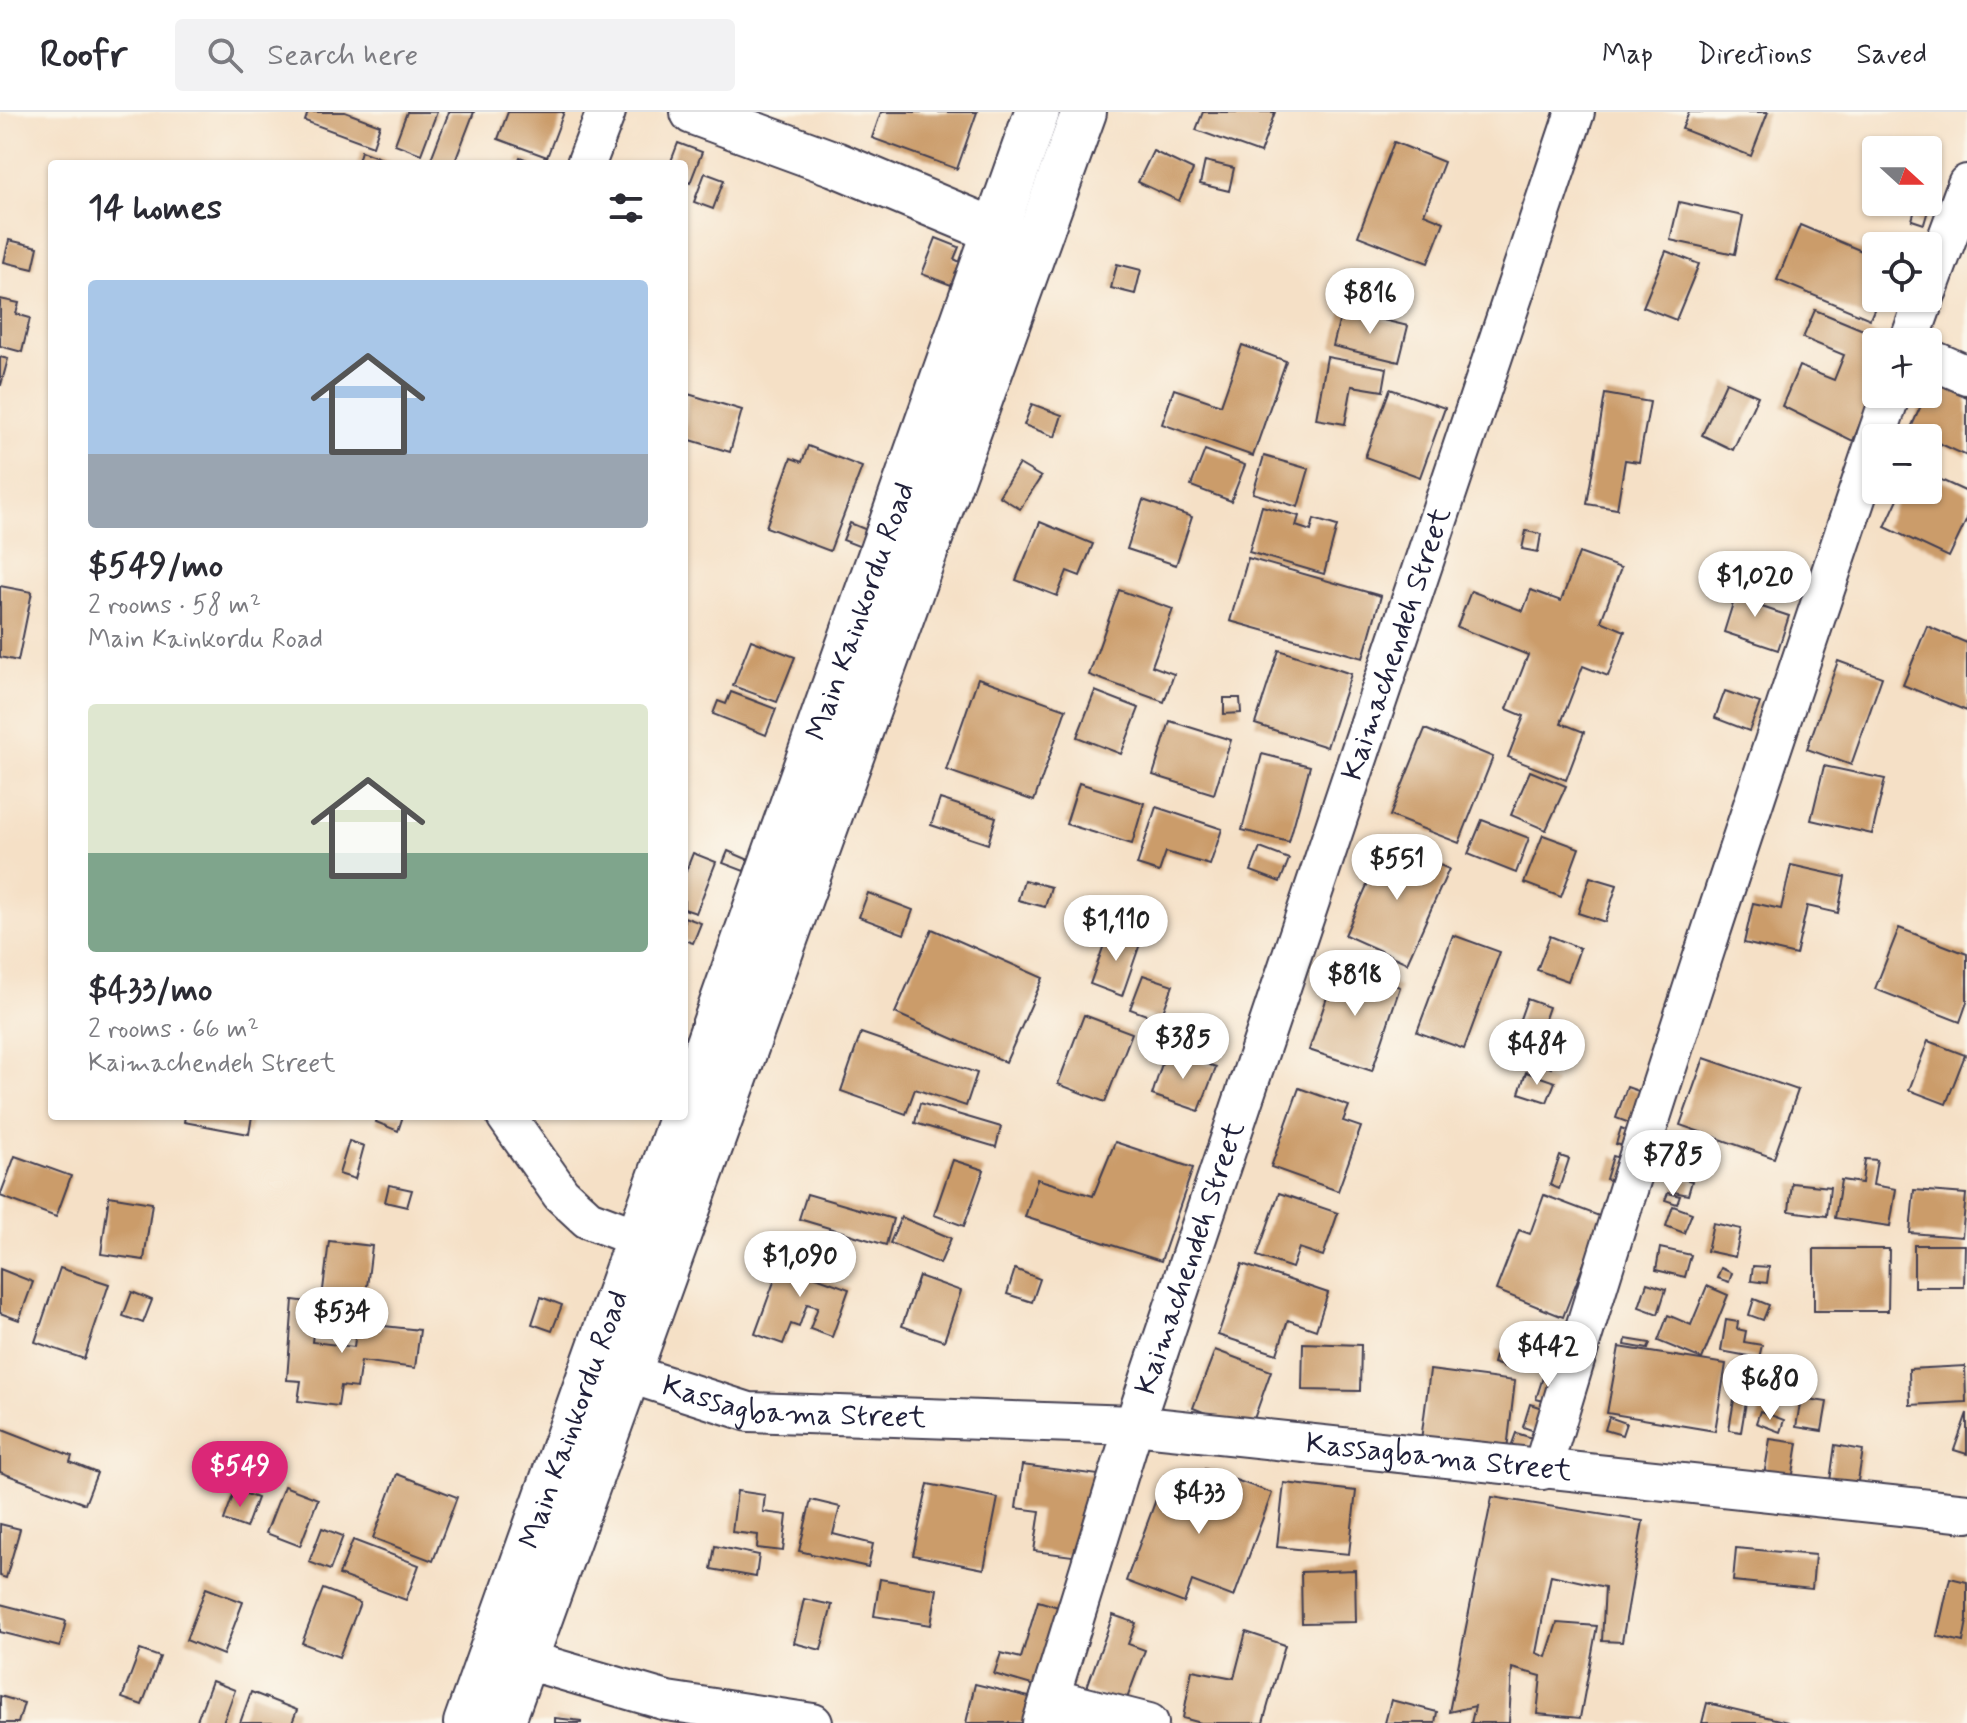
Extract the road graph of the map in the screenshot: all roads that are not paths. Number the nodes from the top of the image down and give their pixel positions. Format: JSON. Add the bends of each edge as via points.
{"nodes":[{"id":1,"x":606,"y":112,"type":"edge"},
{"id":2,"x":693,"y":112,"type":"edge"},
{"id":3,"x":1037,"y":112,"type":"edge"},
{"id":4,"x":1084,"y":112,"type":"edge"},
{"id":5,"x":1575,"y":112,"type":"edge"},
{"id":6,"x":588,"y":160,"type":"edge"},
{"id":7,"x":1967,"y":184,"type":"edge"},
{"id":8,"x":994,"y":231,"type":"junction"},
{"id":9,"x":1035,"y":247,"type":"junction"},
{"id":10,"x":1942,"y":252,"type":"edge"},
{"id":11,"x":1942,"y":364,"type":"edge"},
{"id":12,"x":1967,"y":375,"type":"edge"},
{"id":13,"x":1862,"y":480,"type":"edge"},
{"id":14,"x":774,"y":915,"type":"junction"},
{"id":15,"x":688,"y":1102,"type":"edge"},
{"id":16,"x":509,"y":1120,"type":"edge"},
{"id":17,"x":680,"y":1120,"type":"edge"},
{"id":18,"x":638,"y":1238,"type":"junction"},
{"id":19,"x":611,"y":1368,"type":"junction"},
{"id":20,"x":1134,"y":1425,"type":"junction"},
{"id":21,"x":1542,"y":1470,"type":"junction"},
{"id":22,"x":1967,"y":1513,"type":"edge"},
{"id":23,"x":508,"y":1655,"type":"junction"},
{"id":24,"x":1046,"y":1710,"type":"edge"},
{"id":25,"x":664,"y":1712,"type":"edge"},
{"id":26,"x":466,"y":1723,"type":"edge"},
{"id":27,"x":502,"y":1723,"type":"edge"},
{"id":28,"x":813,"y":1723,"type":"edge"},
{"id":29,"x":1149,"y":1723,"type":"edge"}],
"edges":[{"from":1,"to":6,"type":"street"},
{"from":2,"to":8,"type":"main road"},
{"from":3,"to":8,"type":"main road","name":"Main Kainkordu Road"},
{"from":4,"to":9,"type":"main road"},
{"from":5,"to":20,"type":"street","name":"Kaimachendeh Street"},
{"from":7,"to":10,"type":"street"},
{"from":8,"to":9,"type":"main road"},
{"from":8,"to":14,"type":"main road","name":"Main Kainkordu Road"},
{"from":9,"to":14,"type":"main road"},
{"from":11,"to":12,"type":"street"},
{"from":13,"to":21,"type":"street","via":[[1665,1075]]},
{"from":14,"to":15,"type":"main road","name":"Main Kainkordu Road"},
{"from":14,"to":19,"type":"main road"},
{"from":16,"to":18,"type":"street","via":[[579,1211]]},
{"from":17,"to":18,"type":"main road","name":"Main Kainkordu Road"},
{"from":18,"to":19,"type":"main road","name":"Main Kainkordu Road"},
{"from":19,"to":20,"type":"street","name":"Kassagbama Street","via":[[749,1412]]},
{"from":19,"to":23,"type":"main road"},
{"from":20,"to":21,"type":"street","name":"Kassagbama Street"},
{"from":20,"to":24,"type":"street","name":"Kaimachendeh Street"},
{"from":21,"to":22,"type":"street","name":"Kassagbama Street"},
{"from":23,"to":25,"type":"street"},
{"from":23,"to":26,"type":"main road"},
{"from":23,"to":27,"type":"main road"},
{"from":24,"to":29,"type":"street"},
{"from":25,"to":28,"type":"street"}]}
